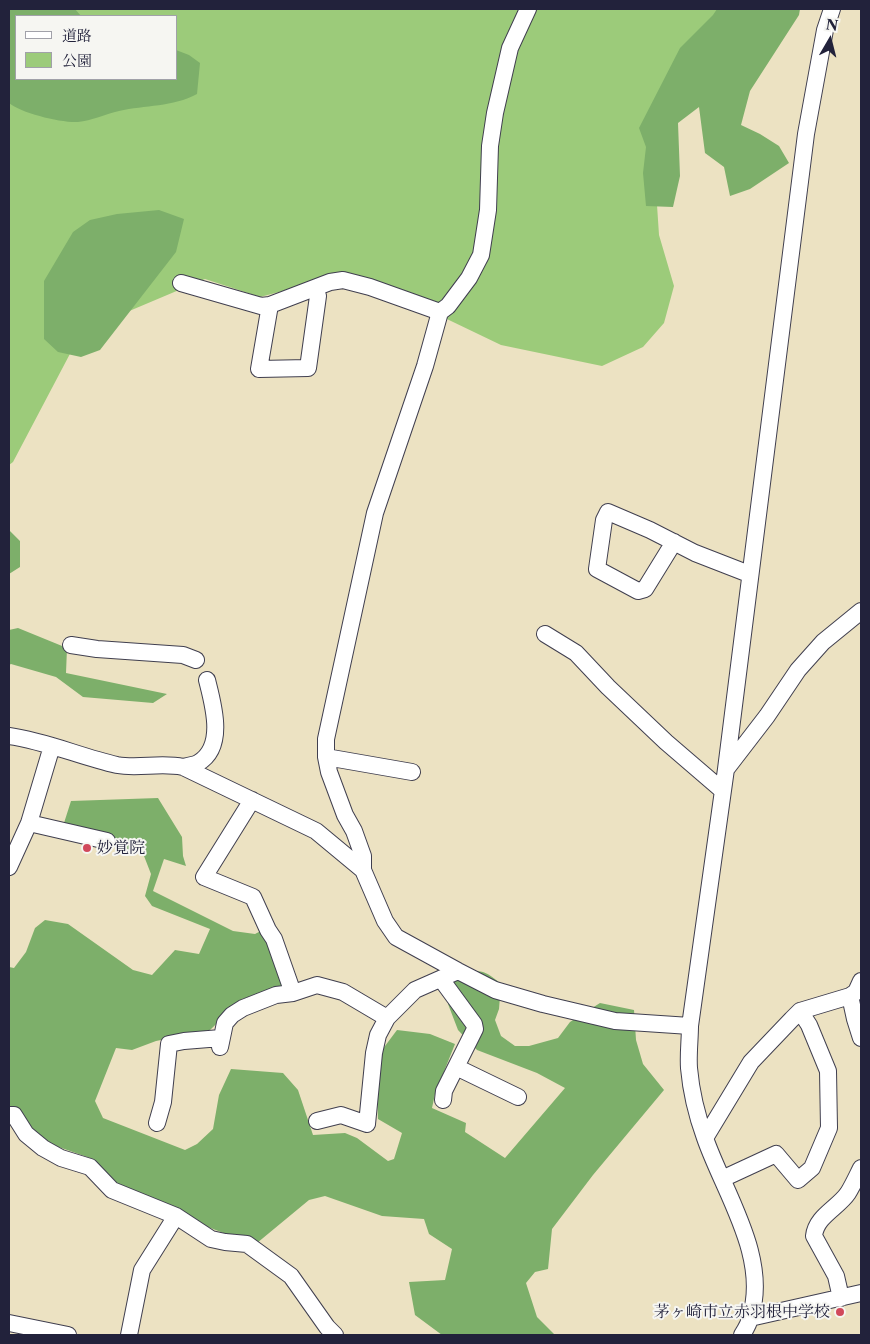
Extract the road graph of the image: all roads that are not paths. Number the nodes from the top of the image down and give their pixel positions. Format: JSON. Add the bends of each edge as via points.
{"nodes":[{"id":1,"x":528,"y":9,"type":"edge"},
{"id":2,"x":832,"y":9,"type":"edge"},
{"id":3,"x":181,"y":283,"type":"dead end"},
{"id":4,"x":315,"y":288,"type":"junction"},
{"id":5,"x":270,"y":305,"type":"junction"},
{"id":6,"x":440,"y":312,"type":"junction"},
{"id":7,"x":674,"y":542,"type":"junction"},
{"id":8,"x":750,"y":574,"type":"junction"},
{"id":9,"x":861,"y":611,"type":"edge"},
{"id":10,"x":545,"y":634,"type":"dead end"},
{"id":11,"x":71,"y":645,"type":"dead end"},
{"id":12,"x":196,"y":660,"type":"dead end"},
{"id":13,"x":207,"y":680,"type":"dead end"},
{"id":14,"x":9,"y":736,"type":"edge"},
{"id":15,"x":52,"y":746,"type":"junction"},
{"id":16,"x":326,"y":757,"type":"junction"},
{"id":17,"x":183,"y":767,"type":"junction"},
{"id":18,"x":726,"y":769,"type":"junction"},
{"id":19,"x":412,"y":772,"type":"dead end"},
{"id":20,"x":723,"y":791,"type":"junction"},
{"id":21,"x":252,"y":800,"type":"junction"},
{"id":22,"x":29,"y":823,"type":"junction"},
{"id":23,"x":107,"y":841,"type":"dead end"},
{"id":24,"x":9,"y":867,"type":"edge"},
{"id":25,"x":363,"y":870,"type":"junction"},
{"id":26,"x":458,"y":971,"type":"junction"},
{"id":27,"x":441,"y":979,"type":"junction"},
{"id":28,"x":861,"y":981,"type":"edge"},
{"id":29,"x":293,"y":993,"type":"junction"},
{"id":30,"x":850,"y":996,"type":"junction"},
{"id":31,"x":800,"y":1011,"type":"junction"},
{"id":32,"x":387,"y":1018,"type":"junction"},
{"id":33,"x":690,"y":1026,"type":"junction"},
{"id":34,"x":861,"y":1038,"type":"edge"},
{"id":35,"x":456,"y":1067,"type":"junction"},
{"id":36,"x":518,"y":1097,"type":"dead end"},
{"id":37,"x":443,"y":1100,"type":"dead end"},
{"id":38,"x":9,"y":1115,"type":"edge"},
{"id":39,"x":317,"y":1121,"type":"dead end"},
{"id":40,"x":157,"y":1123,"type":"dead end"},
{"id":41,"x":705,"y":1138,"type":"junction"},
{"id":42,"x":861,"y":1168,"type":"edge"},
{"id":43,"x":722,"y":1180,"type":"junction"},
{"id":44,"x":176,"y":1216,"type":"junction"},
{"id":45,"x":861,"y":1294,"type":"edge"},
{"id":46,"x":841,"y":1298,"type":"junction"},
{"id":47,"x":750,"y":1318,"type":"junction"},
{"id":48,"x":9,"y":1323,"type":"edge"},
{"id":49,"x":68,"y":1335,"type":"edge"},
{"id":50,"x":129,"y":1335,"type":"edge"},
{"id":51,"x":335,"y":1335,"type":"edge"},
{"id":52,"x":742,"y":1335,"type":"edge"}],
"edges":[{"from":1,"to":6,"type":"street","via":[[510,48],[495,113],[490,146],[488,210],[480,255],[469,278]]},
{"from":2,"to":8,"type":"street","via":[[806,134]]},
{"from":3,"to":5,"type":"street","via":[[261,306]]},
{"from":4,"to":5,"type":"street"},
{"from":4,"to":5,"type":"street","via":[[318,296],[308,368],[259,369]]},
{"from":4,"to":6,"type":"street","via":[[343,280],[354,282]]},
{"from":6,"to":16,"type":"street","via":[[375,512],[326,739]]},
{"from":7,"to":7,"type":"street","via":[[608,512],[597,569],[638,592],[645,589]]},
{"from":7,"to":8,"type":"street"},
{"from":8,"to":18,"type":"street"},
{"from":9,"to":18,"type":"street","via":[[816,648]]},
{"from":10,"to":20,"type":"street","via":[[576,653],[666,742]]},
{"from":11,"to":12,"type":"street","via":[[183,655]]},
{"from":13,"to":17,"type":"street","via":[[215,720],[214,739],[210,752],[198,763]]},
{"from":14,"to":15,"type":"street"},
{"from":15,"to":17,"type":"street","via":[[119,765]]},
{"from":15,"to":22,"type":"street"},
{"from":16,"to":19,"type":"street"},
{"from":16,"to":25,"type":"street","via":[[345,815],[363,856]]},
{"from":17,"to":21,"type":"street"},
{"from":18,"to":20,"type":"street"},
{"from":20,"to":33,"type":"street"},
{"from":21,"to":25,"type":"street","via":[[316,831]]},
{"from":21,"to":29,"type":"street","via":[[204,877],[253,897],[274,939]]},
{"from":22,"to":23,"type":"street"},
{"from":22,"to":24,"type":"street"},
{"from":25,"to":26,"type":"street","via":[[385,921],[396,937]]},
{"from":26,"to":27,"type":"street"},
{"from":26,"to":33,"type":"street","via":[[495,990],[543,1004],[615,1021]]},
{"from":27,"to":32,"type":"street","via":[[415,990]]},
{"from":27,"to":35,"type":"street","via":[[475,1029]]},
{"from":28,"to":30,"type":"street"},
{"from":29,"to":32,"type":"street","via":[[317,985],[343,992]]},
{"from":29,"to":40,"type":"street","via":[[276,995],[232,1015],[224,1023],[221,1043],[184,1041],[169,1044],[163,1102]]},
{"from":30,"to":31,"type":"street"},
{"from":30,"to":34,"type":"street"},
{"from":31,"to":41,"type":"street","via":[[751,1062]]},
{"from":31,"to":43,"type":"street","via":[[828,1071],[829,1128],[812,1168],[798,1180],[776,1154]]},
{"from":32,"to":39,"type":"street","via":[[378,1035],[374,1053],[367,1124],[341,1115]]},
{"from":33,"to":41,"type":"street","via":[[694,1101]]},
{"from":35,"to":36,"type":"street"},
{"from":35,"to":37,"type":"street","via":[[444,1090]]},
{"from":38,"to":44,"type":"street","via":[[14,1115],[26,1134],[43,1148],[61,1158],[90,1167],[112,1190]]},
{"from":41,"to":43,"type":"street"},
{"from":42,"to":46,"type":"street","via":[[847,1194],[825,1215],[814,1236],[836,1276]]},
{"from":43,"to":47,"type":"street","via":[[752,1260],[755,1289]]},
{"from":44,"to":50,"type":"street","via":[[142,1270]]},
{"from":44,"to":51,"type":"street","via":[[211,1239],[247,1244],[291,1276]]},
{"from":45,"to":46,"type":"street"},
{"from":46,"to":47,"type":"street"},
{"from":47,"to":52,"type":"street"},
{"from":48,"to":49,"type":"street"}]}
